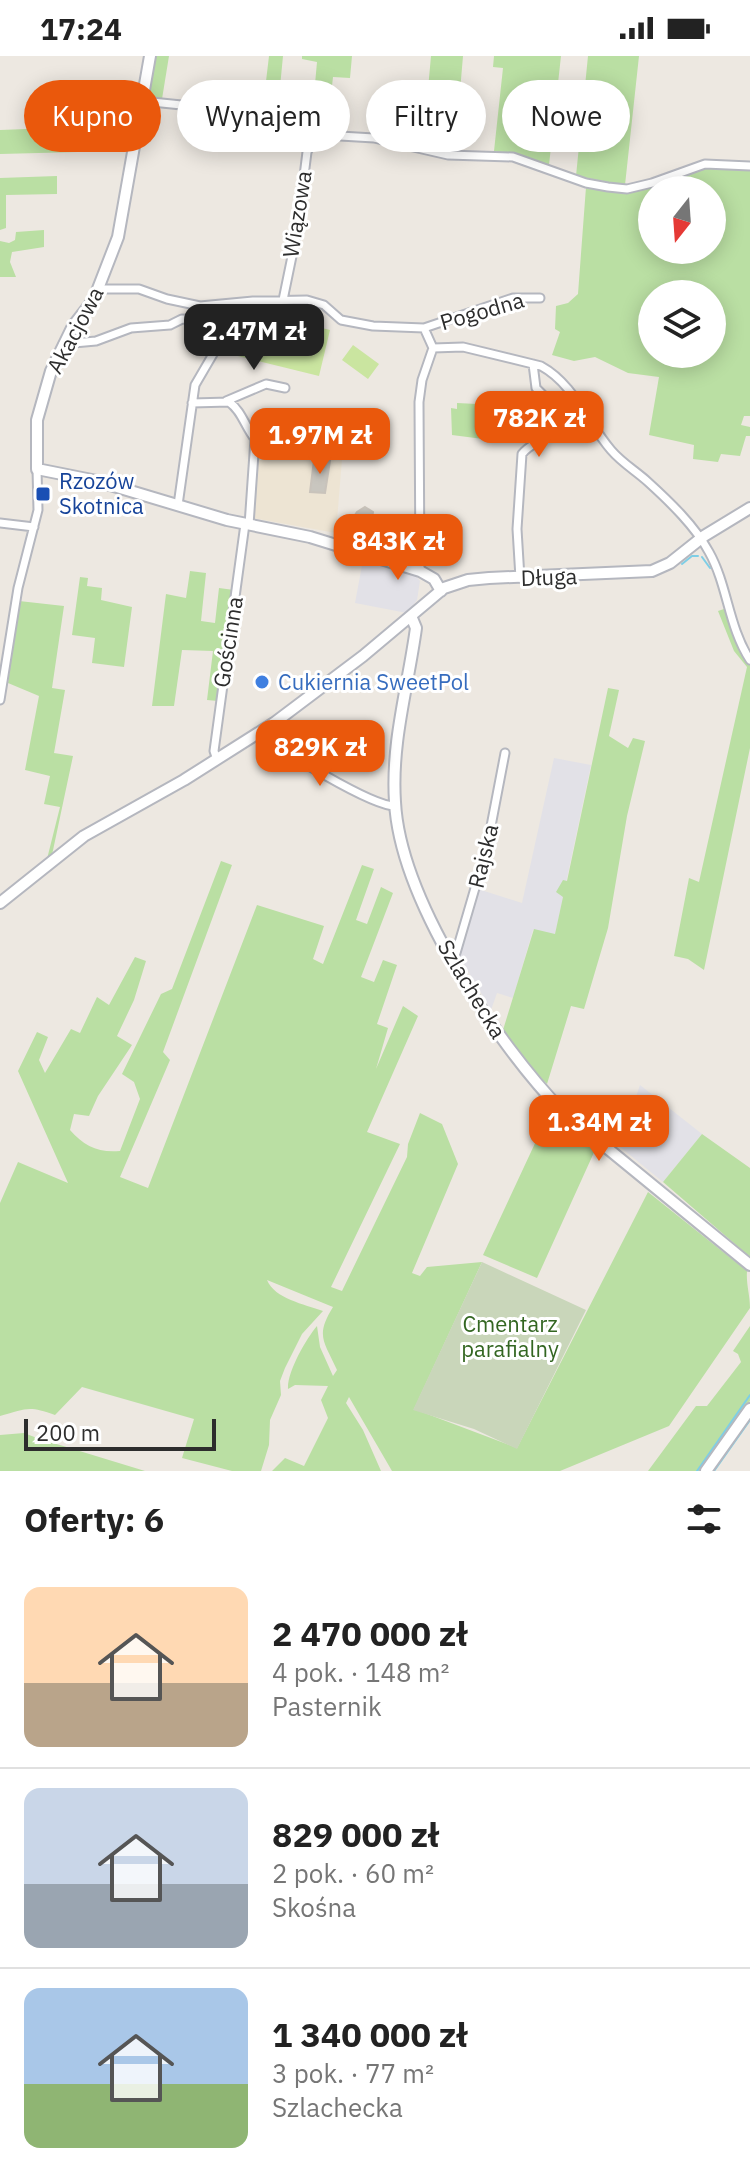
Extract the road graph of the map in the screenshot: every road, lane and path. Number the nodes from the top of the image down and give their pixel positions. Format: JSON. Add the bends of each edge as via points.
{"nodes":[{"id":1,"x":150,"y":56,"type":"edge"},
{"id":2,"x":146,"y":80,"type":"edge"},
{"id":3,"x":350,"y":137,"type":"edge"},
{"id":4,"x":133,"y":152,"type":"edge"},
{"id":5,"x":308,"y":152,"type":"edge"},
{"id":6,"x":750,"y":166,"type":"edge"},
{"id":7,"x":99,"y":289,"type":"junction"},
{"id":8,"x":540,"y":298,"type":"dead end"},
{"id":9,"x":283,"y":300,"type":"junction"},
{"id":10,"x":225,"y":304,"type":"junction"},
{"id":11,"x":222,"y":321,"type":"junction"},
{"id":12,"x":424,"y":328,"type":"junction"},
{"id":13,"x":63,"y":344,"type":"junction"},
{"id":14,"x":433,"y":348,"type":"junction"},
{"id":15,"x":533,"y":364,"type":"junction"},
{"id":16,"x":285,"y":388,"type":"dead end"},
{"id":17,"x":226,"y":401,"type":"junction"},
{"id":18,"x":192,"y":403,"type":"junction"},
{"id":19,"x":37,"y":469,"type":"junction"},
{"id":20,"x":178,"y":505,"type":"junction"},
{"id":21,"x":750,"y":508,"type":"edge"},
{"id":22,"x":0,"y":523,"type":"edge"},
{"id":23,"x":247,"y":524,"type":"junction"},
{"id":24,"x":34,"y":527,"type":"junction"},
{"id":25,"x":700,"y":539,"type":"junction"},
{"id":26,"x":420,"y":571,"type":"junction"},
{"id":27,"x":520,"y":578,"type":"junction"},
{"id":28,"x":441,"y":591,"type":"junction"},
{"id":29,"x":411,"y":616,"type":"junction"},
{"id":30,"x":750,"y":660,"type":"edge"},
{"id":31,"x":0,"y":700,"type":"edge"},
{"id":32,"x":258,"y":734,"type":"junction"},
{"id":33,"x":505,"y":753,"type":"dead end"},
{"id":34,"x":217,"y":760,"type":"junction"},
{"id":35,"x":395,"y":806,"type":"junction"},
{"id":36,"x":0,"y":903,"type":"edge"},
{"id":37,"x":451,"y":956,"type":"junction"},
{"id":38,"x":750,"y":1265,"type":"edge"},
{"id":39,"x":750,"y":1409,"type":"edge"},
{"id":40,"x":706,"y":1471,"type":"edge"}],
"edges":[{"from":1,"to":2,"type":"street","name":"Akacjowa"},
{"from":3,"to":6,"type":"street","via":[[448,155],[513,157],[586,183],[627,189],[705,164]]},
{"from":4,"to":7,"type":"street","name":"Akacjowa","via":[[118,237]]},
{"from":5,"to":9,"type":"street","name":"Wiązowa"},
{"from":7,"to":10,"type":"street","via":[[139,289],[187,305]]},
{"from":7,"to":13,"type":"street","name":"Akacjowa"},
{"from":8,"to":12,"type":"street","name":"Pogodna","via":[[513,298]]},
{"from":9,"to":10,"type":"street"},
{"from":9,"to":12,"type":"street","via":[[317,302],[341,320]]},
{"from":10,"to":11,"type":"street"},
{"from":11,"to":13,"type":"street","via":[[182,319]]},
{"from":11,"to":18,"type":"street"},
{"from":12,"to":14,"type":"street"},
{"from":13,"to":19,"type":"street","name":"Akacjowa","via":[[37,420]]},
{"from":14,"to":15,"type":"street","via":[[463,347]]},
{"from":14,"to":26,"type":"street","via":[[419,402]]},
{"from":15,"to":25,"type":"street","via":[[551,372],[572,393],[613,452]]},
{"from":15,"to":27,"type":"street","via":[[536,388],[549,401],[556,421],[547,437],[522,454]]},
{"from":16,"to":17,"type":"street","via":[[266,384]]},
{"from":17,"to":18,"type":"street"},
{"from":17,"to":23,"type":"street","name":"Gościnna","via":[[237,407],[255,439]]},
{"from":18,"to":20,"type":"street"},
{"from":19,"to":20,"type":"street"},
{"from":19,"to":24,"type":"street","name":"Akacjowa"},
{"from":20,"to":23,"type":"street"},
{"from":21,"to":25,"type":"street","name":"Długa"},
{"from":22,"to":24,"type":"street"},
{"from":23,"to":26,"type":"street"},
{"from":23,"to":34,"type":"street","name":"Gościnna","via":[[221,690]]},
{"from":24,"to":31,"type":"street","name":"Akacjowa"},
{"from":25,"to":27,"type":"street","name":"Długa","via":[[670,563],[642,574]]},
{"from":25,"to":30,"type":"street","via":[[719,575],[737,641]]},
{"from":26,"to":28,"type":"street"},
{"from":27,"to":28,"type":"street","name":"Długa","via":[[468,580]]},
{"from":28,"to":29,"type":"street","name":"Długa"},
{"from":29,"to":32,"type":"street","name":"Długa"},
{"from":29,"to":35,"type":"street","name":"Szlachecka","via":[[416,628],[396,737]]},
{"from":32,"to":34,"type":"street","name":"Długa"},
{"from":32,"to":35,"type":"street","via":[[364,796]]},
{"from":33,"to":37,"type":"street","name":"Rajska","via":[[483,861]]},
{"from":34,"to":36,"type":"street","name":"Długa","via":[[84,836]]},
{"from":35,"to":37,"type":"street","name":"Szlachecka","via":[[412,883]]},
{"from":37,"to":38,"type":"street","name":"Szlachecka","via":[[506,1046],[545,1094]]},
{"from":39,"to":40,"type":"street"}]}
